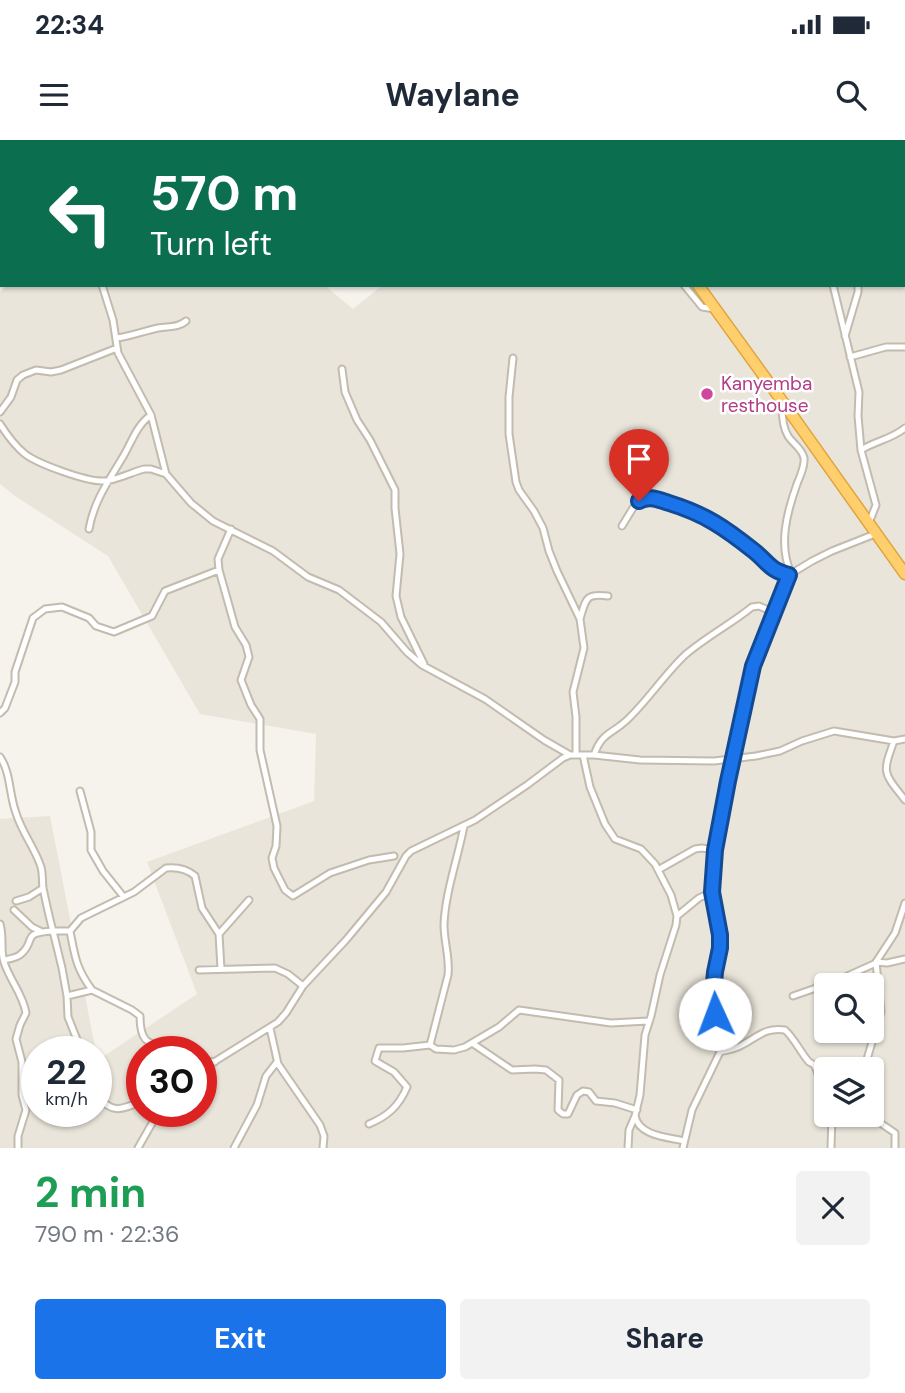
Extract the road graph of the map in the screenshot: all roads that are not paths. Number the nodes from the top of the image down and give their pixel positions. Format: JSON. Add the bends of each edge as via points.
{"nodes":[{"id":1,"x":103,"y":287,"type":"edge"},
{"id":2,"x":686,"y":287,"type":"edge"},
{"id":3,"x":699,"y":287,"type":"edge"},
{"id":4,"x":833,"y":287,"type":"edge"},
{"id":5,"x":858,"y":287,"type":"edge"},
{"id":6,"x":715,"y":309,"type":"junction"},
{"id":7,"x":186,"y":321,"type":"dead end"},
{"id":8,"x":845,"y":336,"type":"junction"},
{"id":9,"x":117,"y":338,"type":"junction"},
{"id":10,"x":117,"y":348,"type":"junction"},
{"id":11,"x":905,"y":348,"type":"edge"},
{"id":12,"x":850,"y":357,"type":"junction"},
{"id":13,"x":513,"y":358,"type":"dead end"},
{"id":14,"x":342,"y":369,"type":"dead end"},
{"id":15,"x":782,"y":401,"type":"junction"},
{"id":16,"x":0,"y":412,"type":"edge"},
{"id":17,"x":151,"y":415,"type":"junction"},
{"id":18,"x":0,"y":424,"type":"edge"},
{"id":19,"x":905,"y":428,"type":"edge"},
{"id":20,"x":861,"y":450,"type":"junction"},
{"id":21,"x":166,"y":474,"type":"junction"},
{"id":22,"x":108,"y":481,"type":"junction"},
{"id":23,"x":869,"y":523,"type":"junction"},
{"id":24,"x":622,"y":526,"type":"dead end"},
{"id":25,"x":89,"y":529,"type":"dead end"},
{"id":26,"x":231,"y":529,"type":"junction"},
{"id":27,"x":876,"y":533,"type":"junction"},
{"id":28,"x":219,"y":570,"type":"junction"},
{"id":29,"x":790,"y":574,"type":"junction"},
{"id":30,"x":905,"y":574,"type":"edge"},
{"id":31,"x":608,"y":596,"type":"dead end"},
{"id":32,"x":775,"y":613,"type":"junction"},
{"id":33,"x":580,"y":620,"type":"junction"},
{"id":34,"x":426,"y":667,"type":"junction"},
{"id":35,"x":0,"y":713,"type":"edge"},
{"id":36,"x":905,"y":739,"type":"edge"},
{"id":37,"x":894,"y":741,"type":"junction"},
{"id":38,"x":576,"y":755,"type":"junction"},
{"id":39,"x":594,"y":755,"type":"junction"},
{"id":40,"x":0,"y":757,"type":"edge"},
{"id":41,"x":733,"y":760,"type":"junction"},
{"id":42,"x":80,"y":791,"type":"dead end"},
{"id":43,"x":905,"y":800,"type":"edge"},
{"id":44,"x":464,"y":826,"type":"junction"},
{"id":45,"x":715,"y":850,"type":"junction"},
{"id":46,"x":394,"y":856,"type":"dead end"},
{"id":47,"x":658,"y":870,"type":"junction"},
{"id":48,"x":43,"y":888,"type":"junction"},
{"id":49,"x":712,"y":892,"type":"junction"},
{"id":50,"x":123,"y":896,"type":"junction"},
{"id":51,"x":249,"y":900,"type":"dead end"},
{"id":52,"x":16,"y":901,"type":"dead end"},
{"id":53,"x":905,"y":903,"type":"edge"},
{"id":54,"x":14,"y":910,"type":"dead end"},
{"id":55,"x":677,"y":916,"type":"junction"},
{"id":56,"x":0,"y":924,"type":"edge"},
{"id":57,"x":53,"y":930,"type":"junction"},
{"id":58,"x":40,"y":931,"type":"junction"},
{"id":59,"x":70,"y":931,"type":"junction"},
{"id":60,"x":219,"y":933,"type":"junction"},
{"id":61,"x":2,"y":955,"type":"edge"},
{"id":62,"x":905,"y":959,"type":"edge"},
{"id":63,"x":876,"y":963,"type":"junction"},
{"id":64,"x":221,"y":969,"type":"junction"},
{"id":65,"x":200,"y":970,"type":"dead end"},
{"id":66,"x":303,"y":986,"type":"junction"},
{"id":67,"x":92,"y":990,"type":"junction"},
{"id":68,"x":67,"y":996,"type":"junction"},
{"id":69,"x":793,"y":996,"type":"dead end"},
{"id":70,"x":648,"y":1021,"type":"junction"},
{"id":71,"x":270,"y":1028,"type":"junction"},
{"id":72,"x":76,"y":1036,"type":"edge"},
{"id":73,"x":143,"y":1036,"type":"edge"},
{"id":74,"x":472,"y":1043,"type":"junction"},
{"id":75,"x":430,"y":1045,"type":"junction"},
{"id":76,"x":720,"y":1052,"type":"junction"},
{"id":77,"x":868,"y":1057,"type":"edge"},
{"id":78,"x":217,"y":1061,"type":"edge"},
{"id":79,"x":277,"y":1062,"type":"junction"},
{"id":80,"x":814,"y":1065,"type":"edge"},
{"id":81,"x":636,"y":1113,"type":"junction"},
{"id":82,"x":369,"y":1124,"type":"dead end"},
{"id":83,"x":884,"y":1126,"type":"edge"},
{"id":84,"x":150,"y":1127,"type":"edge"},
{"id":85,"x":832,"y":1127,"type":"edge"},
{"id":86,"x":904,"y":1132,"type":"edge"},
{"id":87,"x":895,"y":1133,"type":"junction"},
{"id":88,"x":684,"y":1141,"type":"junction"},
{"id":89,"x":18,"y":1148,"type":"edge"},
{"id":90,"x":138,"y":1148,"type":"edge"},
{"id":91,"x":234,"y":1148,"type":"edge"},
{"id":92,"x":323,"y":1148,"type":"edge"},
{"id":93,"x":628,"y":1148,"type":"edge"},
{"id":94,"x":683,"y":1148,"type":"edge"},
{"id":95,"x":831,"y":1148,"type":"edge"},
{"id":96,"x":895,"y":1148,"type":"edge"}],
"edges":[{"from":1,"to":9,"type":"street"},
{"from":2,"to":6,"type":"street","via":[[702,307]]},
{"from":3,"to":6,"type":"highway"},
{"from":4,"to":8,"type":"street"},
{"from":5,"to":8,"type":"street"},
{"from":6,"to":15,"type":"highway"},
{"from":7,"to":9,"type":"street"},
{"from":8,"to":12,"type":"street"},
{"from":9,"to":10,"type":"street"},
{"from":10,"to":16,"type":"street","via":[[61,370],[23,375]]},
{"from":10,"to":17,"type":"street"},
{"from":11,"to":12,"type":"street","via":[[892,346]]},
{"from":12,"to":20,"type":"street","via":[[859,392]]},
{"from":13,"to":33,"type":"street","via":[[509,434],[516,482],[543,528]]},
{"from":14,"to":34,"type":"street","via":[[344,390],[395,490],[400,554],[396,596],[401,617]]},
{"from":15,"to":23,"type":"highway"},
{"from":15,"to":29,"type":"street","via":[[787,434],[804,461],[785,531]]},
{"from":17,"to":21,"type":"street"},
{"from":17,"to":22,"type":"street"},
{"from":18,"to":22,"type":"street","via":[[33,459],[77,476]]},
{"from":19,"to":20,"type":"street"},
{"from":20,"to":23,"type":"street","via":[[876,505]]},
{"from":21,"to":22,"type":"street","via":[[144,469]]},
{"from":21,"to":26,"type":"street","via":[[200,511]]},
{"from":22,"to":25,"type":"street"},
{"from":23,"to":27,"type":"highway"},
{"from":24,"to":29,"type":"street","via":[[641,499],[648,497],[710,518],[775,570]]},
{"from":26,"to":28,"type":"street","via":[[218,559]]},
{"from":26,"to":34,"type":"street","via":[[351,598]]},
{"from":27,"to":29,"type":"street"},
{"from":27,"to":30,"type":"highway"},
{"from":28,"to":35,"type":"street","via":[[165,591],[152,616],[114,632],[62,607],[45,609],[33,618],[15,682]]},
{"from":28,"to":46,"type":"street","via":[[249,657],[241,680],[260,719],[260,750],[277,826],[272,858],[285,890],[293,896],[330,873]]},
{"from":29,"to":32,"type":"street"},
{"from":31,"to":33,"type":"street","via":[[589,597]]},
{"from":32,"to":39,"type":"street","via":[[755,606],[692,650],[624,723],[601,740]]},
{"from":32,"to":41,"type":"street","via":[[753,666]]},
{"from":33,"to":38,"type":"street","via":[[584,648],[573,692]]},
{"from":34,"to":38,"type":"street"},
{"from":36,"to":37,"type":"street"},
{"from":37,"to":41,"type":"street","via":[[834,731],[779,751]]},
{"from":37,"to":43,"type":"street","via":[[885,766]]},
{"from":38,"to":39,"type":"street"},
{"from":38,"to":44,"type":"street","via":[[563,758]]},
{"from":38,"to":47,"type":"street","via":[[610,833],[641,849]]},
{"from":39,"to":41,"type":"street"},
{"from":40,"to":48,"type":"street","via":[[16,815],[42,869]]},
{"from":41,"to":45,"type":"street"},
{"from":42,"to":50,"type":"street","via":[[92,850]]},
{"from":44,"to":66,"type":"street","via":[[408,854],[386,892]]},
{"from":44,"to":75,"type":"street","via":[[446,905],[448,975]]},
{"from":45,"to":47,"type":"street","via":[[695,849]]},
{"from":45,"to":49,"type":"street"},
{"from":47,"to":55,"type":"street"},
{"from":48,"to":52,"type":"street"},
{"from":48,"to":57,"type":"street"},
{"from":49,"to":55,"type":"street"},
{"from":49,"to":76,"type":"street","via":[[720,935],[714,995]]},
{"from":50,"to":59,"type":"street","via":[[81,918]]},
{"from":50,"to":60,"type":"street","via":[[166,868],[186,870],[195,876],[202,908]]},
{"from":51,"to":60,"type":"street"},
{"from":53,"to":63,"type":"street","via":[[895,933]]},
{"from":54,"to":58,"type":"street"},
{"from":55,"to":70,"type":"street"},
{"from":56,"to":61,"type":"street"},
{"from":57,"to":58,"type":"street"},
{"from":57,"to":59,"type":"street"},
{"from":57,"to":68,"type":"street"},
{"from":58,"to":61,"type":"street","via":[[30,937],[23,953]]},
{"from":59,"to":67,"type":"street","via":[[81,975]]},
{"from":60,"to":64,"type":"street"},
{"from":61,"to":89,"type":"street","via":[[26,1013],[16,1039],[26,1110]]},
{"from":62,"to":63,"type":"street"},
{"from":63,"to":69,"type":"street"},
{"from":63,"to":77,"type":"street","via":[[881,1012]]},
{"from":64,"to":65,"type":"street"},
{"from":64,"to":66,"type":"street","via":[[275,968]]},
{"from":66,"to":71,"type":"street"},
{"from":67,"to":68,"type":"street"},
{"from":67,"to":73,"type":"street","via":[[140,1016]]},
{"from":68,"to":72,"type":"street"},
{"from":70,"to":74,"type":"street","via":[[611,1023],[519,1010]]},
{"from":70,"to":81,"type":"street"},
{"from":71,"to":78,"type":"street"},
{"from":71,"to":79,"type":"street"},
{"from":74,"to":75,"type":"street","via":[[454,1050]]},
{"from":74,"to":81,"type":"street","via":[[512,1070],[546,1070],[553,1075],[559,1080],[557,1105],[563,1114],[568,1114],[583,1091],[596,1101],[615,1103]]},
{"from":75,"to":82,"type":"street","via":[[379,1048],[375,1061],[407,1087],[401,1102],[384,1118]]},
{"from":76,"to":80,"type":"street","via":[[740,1047],[762,1032],[782,1029]]},
{"from":76,"to":88,"type":"street","via":[[692,1110]]},
{"from":79,"to":91,"type":"street","via":[[266,1076],[257,1105]]},
{"from":79,"to":92,"type":"street","via":[[320,1125]]},
{"from":81,"to":88,"type":"street","via":[[639,1126],[646,1131]]},
{"from":81,"to":93,"type":"street"},
{"from":83,"to":87,"type":"street"},
{"from":84,"to":90,"type":"street"},
{"from":85,"to":95,"type":"street"},
{"from":86,"to":87,"type":"street"},
{"from":87,"to":96,"type":"street"},
{"from":88,"to":94,"type":"street"}]}
